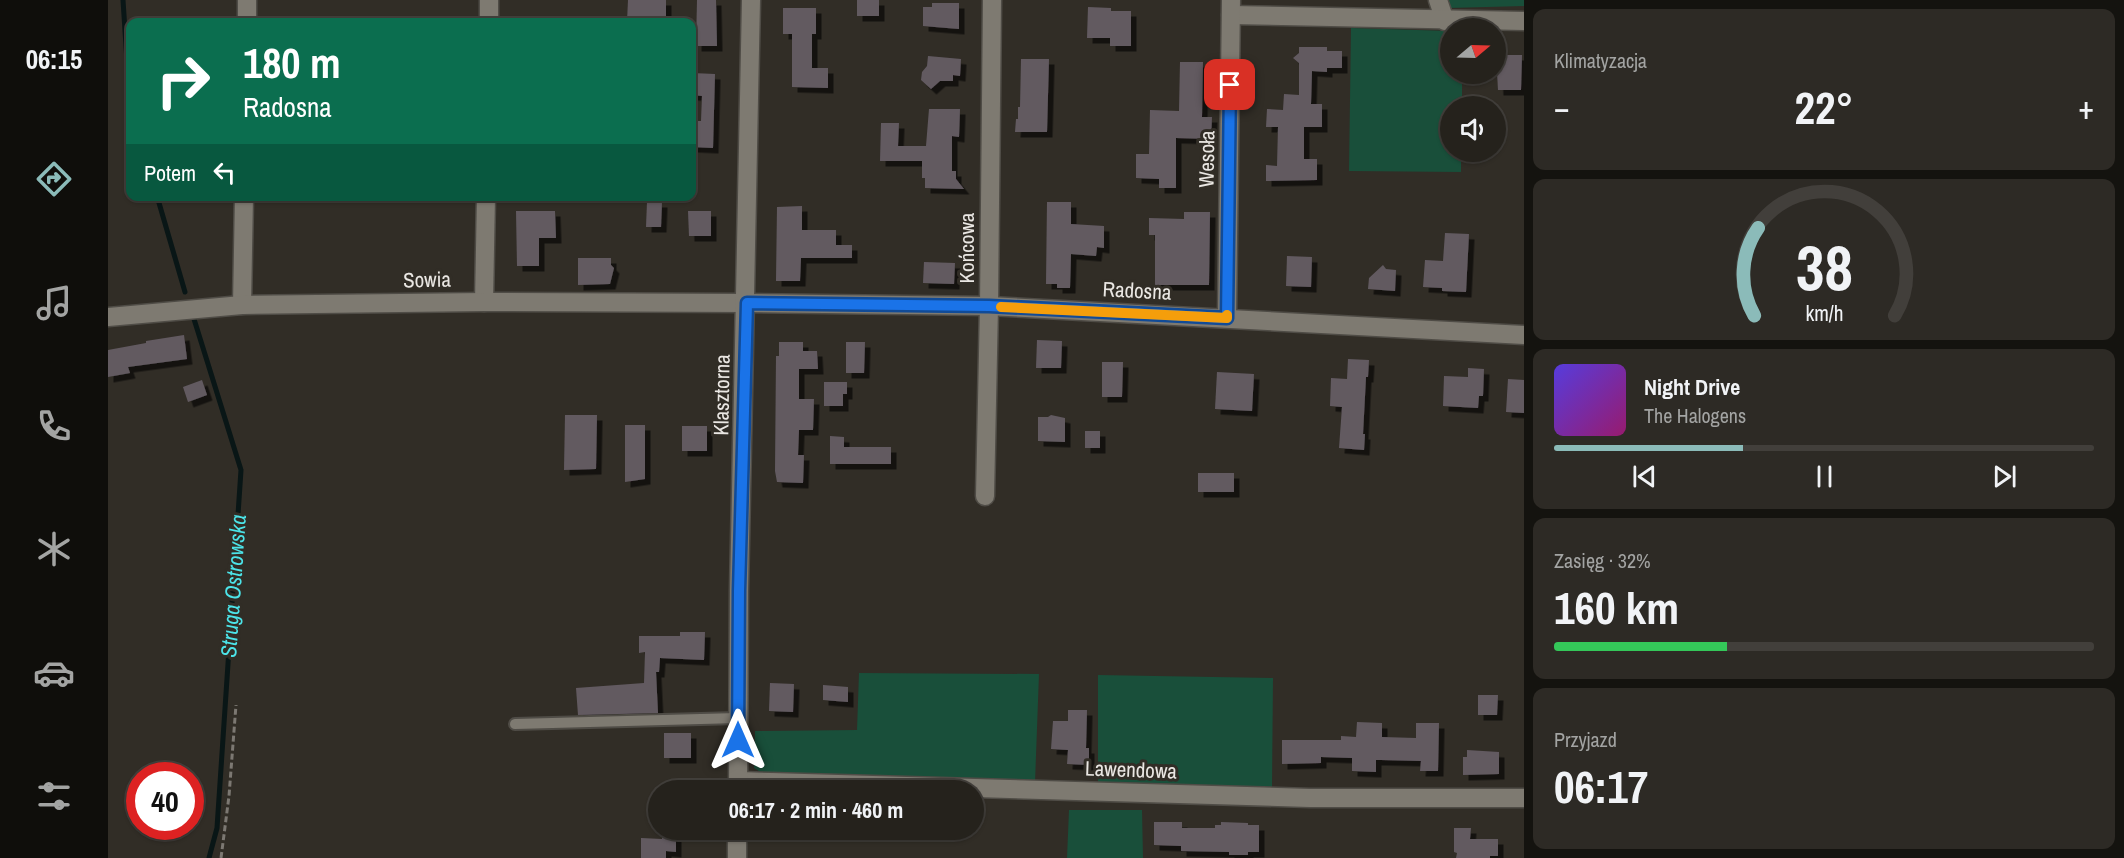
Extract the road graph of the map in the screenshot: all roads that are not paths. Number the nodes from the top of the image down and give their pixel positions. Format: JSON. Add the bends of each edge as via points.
{"nodes":[{"id":1,"x":247,"y":0,"type":"edge"},
{"id":2,"x":489,"y":0,"type":"edge"},
{"id":3,"x":752,"y":0,"type":"edge"},
{"id":4,"x":992,"y":0,"type":"edge"},
{"id":5,"x":1438,"y":0,"type":"edge"},
{"id":6,"x":1231,"y":8,"type":"edge"},
{"id":7,"x":247,"y":18,"type":"edge"},
{"id":8,"x":489,"y":18,"type":"edge"},
{"id":9,"x":1444,"y":18,"type":"edge"},
{"id":10,"x":1440,"y":21,"type":"edge"},
{"id":11,"x":1506,"y":21,"type":"edge"},
{"id":12,"x":1524,"y":21,"type":"edge"},
{"id":13,"x":244,"y":201,"type":"edge"},
{"id":14,"x":486,"y":201,"type":"edge"},
{"id":15,"x":484,"y":302,"type":"junction"},
{"id":16,"x":747,"y":303,"type":"junction"},
{"id":17,"x":243,"y":305,"type":"junction"},
{"id":18,"x":989,"y":306,"type":"junction"},
{"id":19,"x":108,"y":317,"type":"edge"},
{"id":20,"x":1227,"y":318,"type":"junction"},
{"id":21,"x":1524,"y":335,"type":"edge"},
{"id":22,"x":985,"y":496,"type":"dead end"},
{"id":23,"x":738,"y":718,"type":"junction"},
{"id":24,"x":515,"y":724,"type":"dead end"},
{"id":25,"x":738,"y":780,"type":"edge"},
{"id":26,"x":984,"y":791,"type":"edge"},
{"id":27,"x":1524,"y":798,"type":"edge"},
{"id":28,"x":737,"y":840,"type":"edge"},
{"id":29,"x":737,"y":858,"type":"edge"}],
"edges":[{"from":1,"to":7,"type":"street"},
{"from":2,"to":8,"type":"street"},
{"from":3,"to":16,"type":"street","name":"Klasztorna"},
{"from":4,"to":18,"type":"street","name":"Końcowa"},
{"from":5,"to":9,"type":"street"},
{"from":6,"to":10,"type":"street"},
{"from":6,"to":20,"type":"street","name":"Wesoła"},
{"from":11,"to":12,"type":"street"},
{"from":13,"to":17,"type":"street"},
{"from":14,"to":15,"type":"street"},
{"from":15,"to":16,"type":"street","name":"Sowia"},
{"from":15,"to":17,"type":"street","name":"Sowia"},
{"from":16,"to":18,"type":"street","name":"Radosna"},
{"from":16,"to":23,"type":"street","name":"Klasztorna"},
{"from":17,"to":19,"type":"street","name":"Sowia"},
{"from":18,"to":20,"type":"street","name":"Radosna"},
{"from":18,"to":22,"type":"street","name":"Końcowa"},
{"from":20,"to":21,"type":"street","name":"Radosna"},
{"from":23,"to":24,"type":"lane"},
{"from":23,"to":25,"type":"street","name":"Klasztorna"},
{"from":26,"to":27,"type":"street","name":"Lawendowa"},
{"from":28,"to":29,"type":"street"}]}
